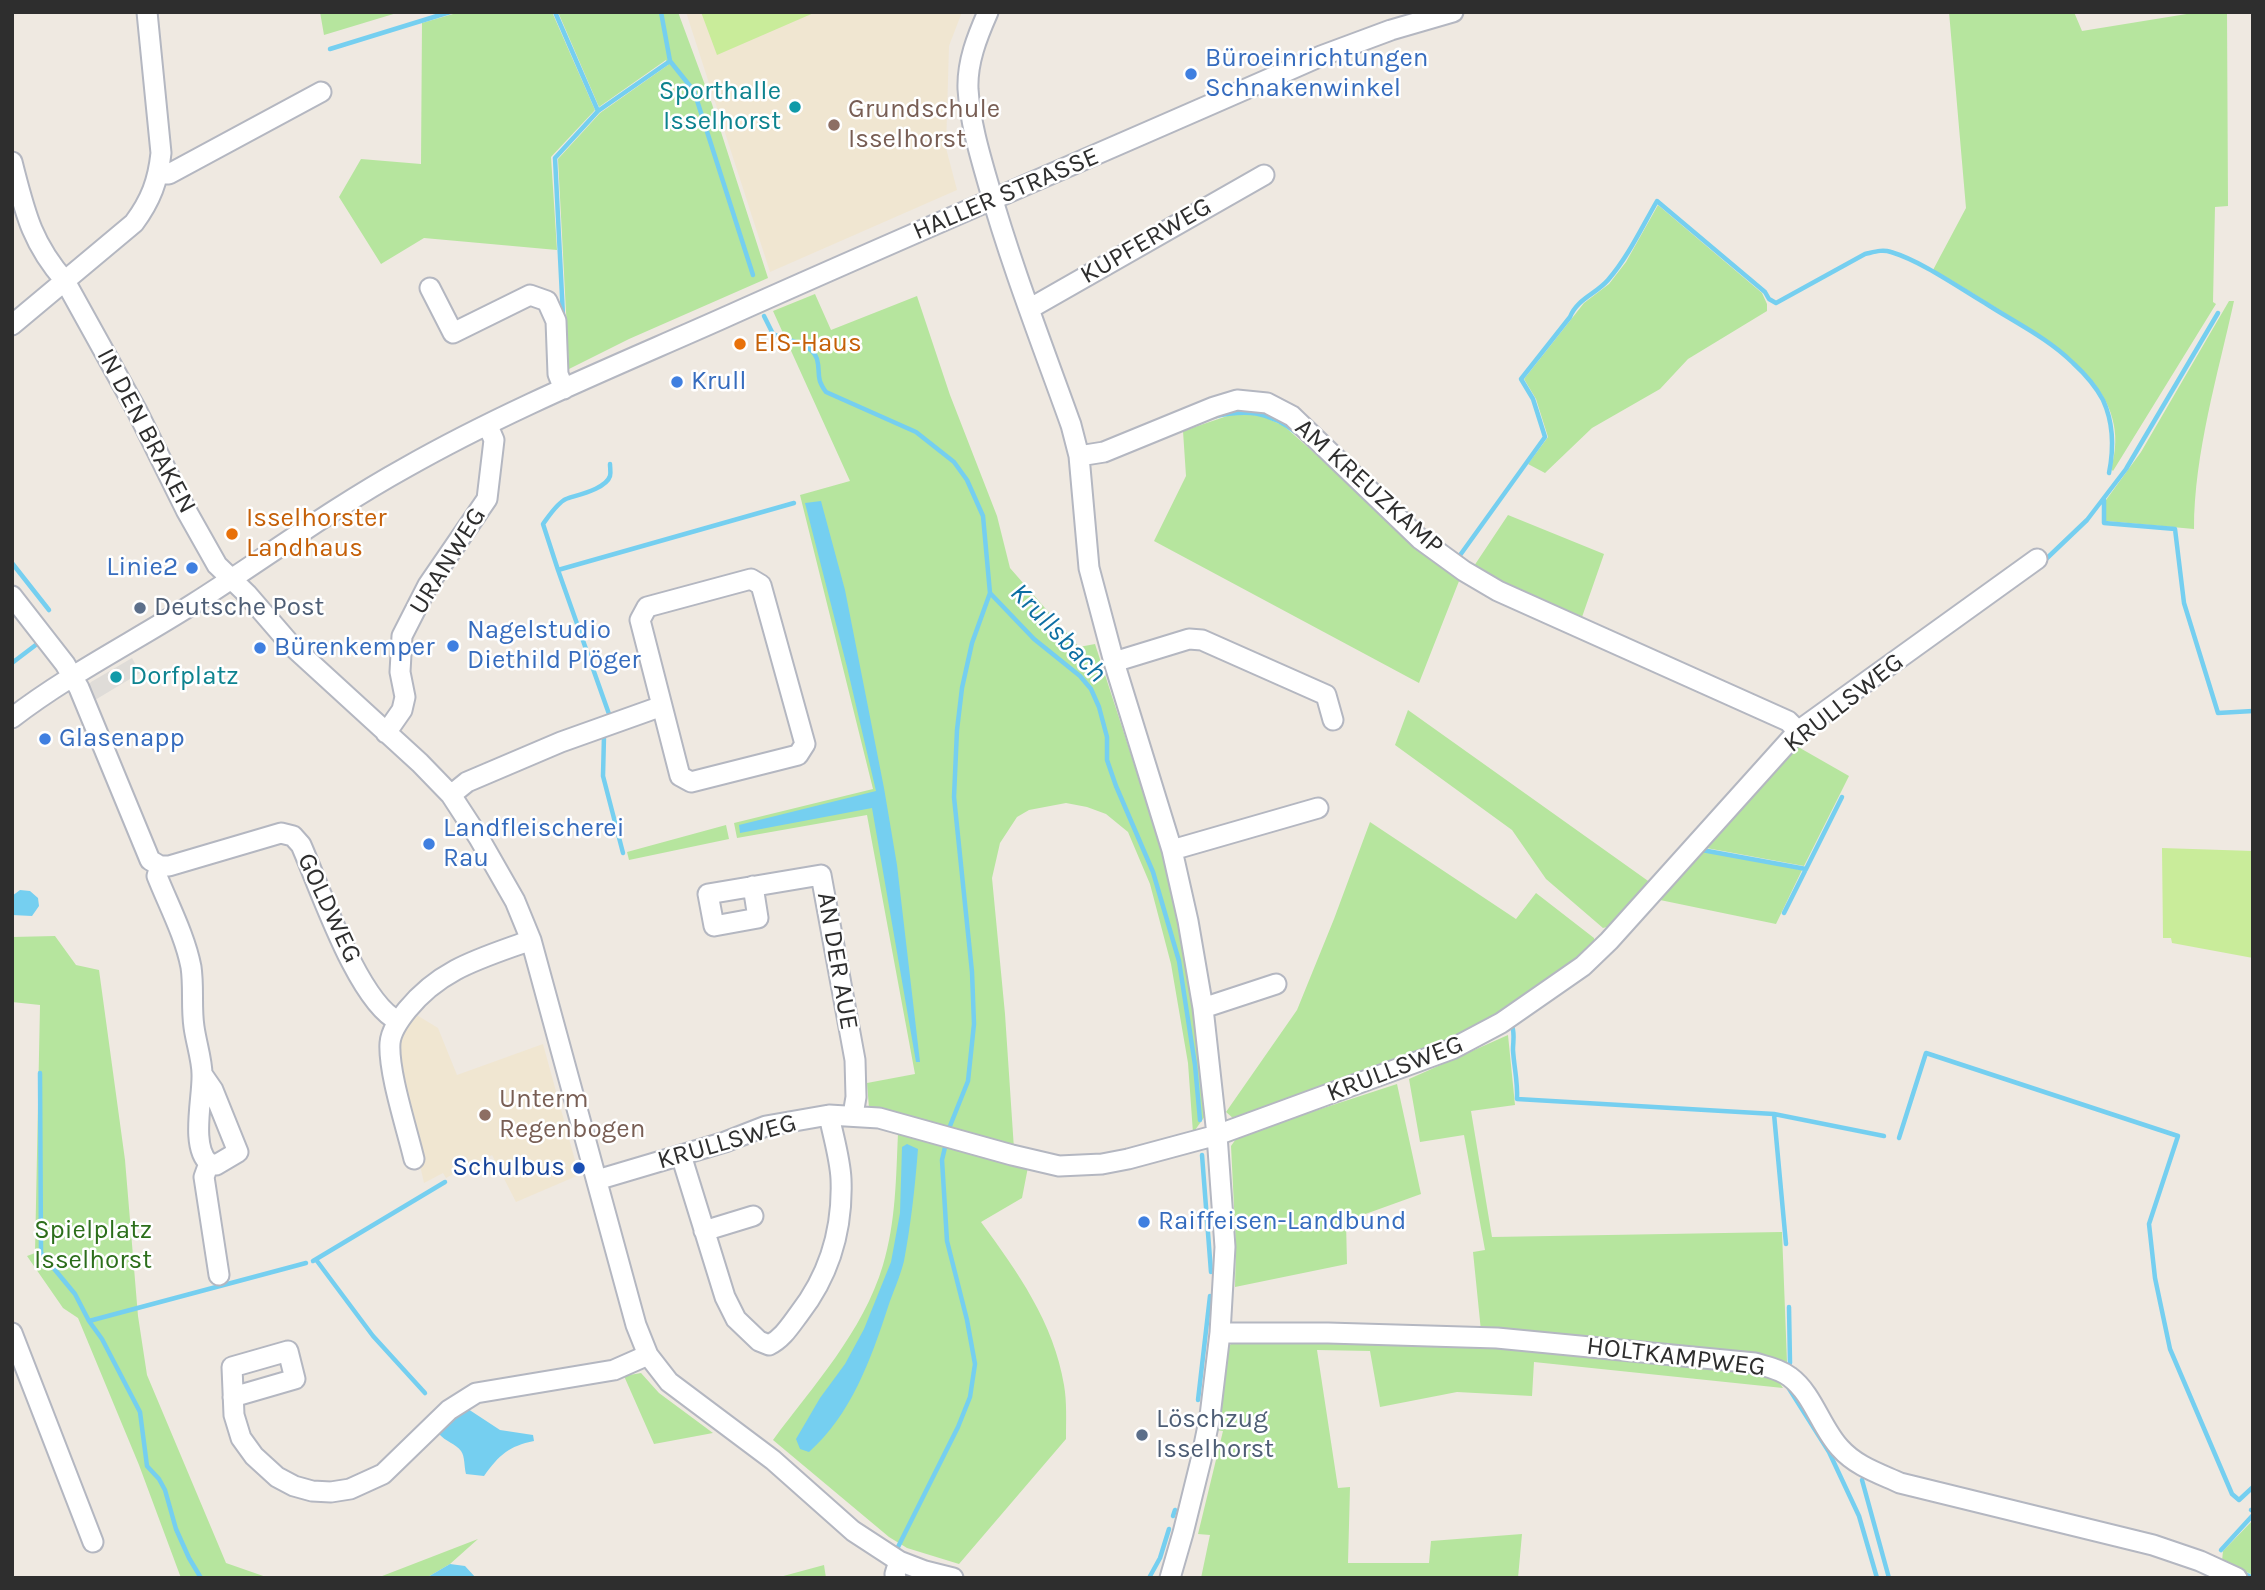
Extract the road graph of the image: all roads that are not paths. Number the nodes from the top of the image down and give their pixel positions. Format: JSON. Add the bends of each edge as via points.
{"nodes":[{"id":1,"x":147,"y":12,"type":"edge"},
{"id":2,"x":988,"y":12,"type":"edge"},
{"id":3,"x":1453,"y":12,"type":"edge"},
{"id":4,"x":321,"y":92,"type":"dead end"},
{"id":5,"x":12,"y":162,"type":"edge"},
{"id":6,"x":159,"y":174,"type":"junction"},
{"id":7,"x":1264,"y":175,"type":"dead end"},
{"id":8,"x":993,"y":200,"type":"junction"},
{"id":9,"x":65,"y":281,"type":"junction"},
{"id":10,"x":430,"y":288,"type":"dead end"},
{"id":11,"x":1029,"y":309,"type":"junction"},
{"id":12,"x":12,"y":325,"type":"edge"},
{"id":13,"x":564,"y":389,"type":"junction"},
{"id":14,"x":488,"y":426,"type":"junction"},
{"id":15,"x":1079,"y":456,"type":"junction"},
{"id":16,"x":2037,"y":559,"type":"dead end"},
{"id":17,"x":231,"y":578,"type":"junction"},
{"id":18,"x":12,"y":596,"type":"edge"},
{"id":19,"x":1114,"y":662,"type":"junction"},
{"id":20,"x":73,"y":678,"type":"junction"},
{"id":21,"x":662,"y":706,"type":"junction"},
{"id":22,"x":12,"y":718,"type":"edge"},
{"id":23,"x":1333,"y":720,"type":"dead end"},
{"id":24,"x":1798,"y":732,"type":"junction"},
{"id":25,"x":386,"y":733,"type":"junction"},
{"id":26,"x":451,"y":794,"type":"junction"},
{"id":27,"x":1318,"y":808,"type":"dead end"},
{"id":28,"x":1172,"y":850,"type":"junction"},
{"id":29,"x":160,"y":866,"type":"junction"},
{"id":30,"x":753,"y":886,"type":"dead end"},
{"id":31,"x":531,"y":940,"type":"junction"},
{"id":32,"x":1276,"y":984,"type":"dead end"},
{"id":33,"x":1203,"y":1008,"type":"junction"},
{"id":34,"x":398,"y":1021,"type":"junction"},
{"id":35,"x":202,"y":1074,"type":"junction"},
{"id":36,"x":830,"y":1115,"type":"junction"},
{"id":37,"x":853,"y":1115,"type":"junction"},
{"id":38,"x":1217,"y":1135,"type":"junction"},
{"id":39,"x":681,"y":1154,"type":"junction"},
{"id":40,"x":414,"y":1159,"type":"dead end"},
{"id":41,"x":209,"y":1163,"type":"junction"},
{"id":42,"x":597,"y":1180,"type":"junction"},
{"id":43,"x":753,"y":1216,"type":"dead end"},
{"id":44,"x":704,"y":1231,"type":"junction"},
{"id":45,"x":219,"y":1275,"type":"dead end"},
{"id":46,"x":12,"y":1333,"type":"edge"},
{"id":47,"x":1220,"y":1333,"type":"junction"},
{"id":48,"x":648,"y":1355,"type":"junction"},
{"id":49,"x":233,"y":1397,"type":"dead end"},
{"id":50,"x":93,"y":1542,"type":"dead end"},
{"id":51,"x":898,"y":1569,"type":"edge"},
{"id":52,"x":953,"y":1578,"type":"edge"},
{"id":53,"x":1170,"y":1578,"type":"edge"},
{"id":54,"x":2237,"y":1578,"type":"edge"}],
"edges":[{"from":1,"to":6,"type":"street","via":[[161,153]]},
{"from":2,"to":8,"type":"street","via":[[969,65],[968,88],[975,139]]},
{"from":3,"to":8,"type":"street","name":"HALLER STRASSE","via":[[1349,45]]},
{"from":4,"to":6,"type":"street","via":[[169,174]]},
{"from":5,"to":9,"type":"street","name":"IN DEN BRAKEN","via":[[34,238]]},
{"from":6,"to":9,"type":"street","via":[[148,204],[134,223]]},
{"from":7,"to":11,"type":"street","name":"KUPFERWEG"},
{"from":8,"to":11,"type":"street"},
{"from":8,"to":13,"type":"street","name":"HALLER STRASSE"},
{"from":9,"to":12,"type":"street"},
{"from":9,"to":17,"type":"street","name":"IN DEN BRAKEN","via":[[186,510],[217,565]]},
{"from":10,"to":13,"type":"street","via":[[453,332],[530,295],[547,301],[556,321],[558,374]]},
{"from":11,"to":15,"type":"street"},
{"from":13,"to":14,"type":"street","name":"HALLER STRASSE"},
{"from":14,"to":17,"type":"street","name":"HALLER STRASSE","via":[[404,468]]},
{"from":14,"to":25,"type":"street","name":"URANWEG","via":[[494,440],[487,499],[428,585],[402,636],[400,672],[405,697]]},
{"from":15,"to":19,"type":"street","via":[[1089,568]]},
{"from":15,"to":24,"type":"street","name":"AM KREUZKAMP","via":[[1104,452],[1237,400],[1267,403],[1292,416],[1420,539],[1498,591],[1788,721]]},
{"from":16,"to":24,"type":"street","name":"KRULLSWEG"},
{"from":17,"to":20,"type":"street","name":"HALLER STRASSE"},
{"from":17,"to":25,"type":"street","name":"IN DEN BRAKEN","via":[[291,645]]},
{"from":18,"to":20,"type":"street"},
{"from":19,"to":23,"type":"street","via":[[1189,639],[1202,640],[1326,695]]},
{"from":19,"to":28,"type":"street"},
{"from":20,"to":22,"type":"street","name":"HALLER STRASSE"},
{"from":20,"to":29,"type":"street","via":[[150,860]]},
{"from":21,"to":21,"type":"street","via":[[680,775],[691,782],[798,755],[805,744],[761,584],[751,579],[647,607],[640,620]]},
{"from":21,"to":26,"type":"street","via":[[561,742],[467,782]]},
{"from":24,"to":38,"type":"street","name":"KRULLSWEG","via":[[1609,941],[1583,966],[1502,1023],[1452,1049]]},
{"from":25,"to":26,"type":"street","name":"IN DEN BRAKEN"},
{"from":26,"to":31,"type":"street","name":"IN DEN BRAKEN","via":[[509,890]]},
{"from":27,"to":28,"type":"street"},
{"from":28,"to":33,"type":"street"},
{"from":29,"to":34,"type":"street","name":"GOLDWEG","via":[[281,833],[293,836],[373,999],[386,1016]]},
{"from":29,"to":35,"type":"street","via":[[157,876],[191,966],[193,1022]]},
{"from":30,"to":37,"type":"street","name":"AN DER AUE","via":[[821,875],[855,1060]]},
{"from":31,"to":34,"type":"street","via":[[440,977]]},
{"from":31,"to":42,"type":"street","name":"IN DEN BRAKEN"},
{"from":32,"to":33,"type":"street"},
{"from":33,"to":38,"type":"street"},
{"from":34,"to":40,"type":"street","via":[[390,1060]]},
{"from":35,"to":41,"type":"street","via":[[199,1134],[203,1158]]},
{"from":35,"to":41,"type":"street","via":[[238,1152],[216,1165]]},
{"from":36,"to":37,"type":"street","name":"KRULLSWEG"},
{"from":36,"to":39,"type":"street","name":"KRULLSWEG","via":[[766,1126]]},
{"from":36,"to":44,"type":"street","via":[[841,1177],[838,1236],[813,1297],[778,1341],[769,1345],[759,1340],[736,1319]]},
{"from":37,"to":38,"type":"street","name":"KRULLSWEG","via":[[1059,1166],[1102,1164]]},
{"from":38,"to":47,"type":"street","via":[[1225,1247]]},
{"from":39,"to":42,"type":"street","name":"KRULLSWEG"},
{"from":39,"to":44,"type":"street"},
{"from":41,"to":45,"type":"street","via":[[204,1177]]},
{"from":42,"to":48,"type":"street","name":"IN DEN BRAKEN"},
{"from":43,"to":44,"type":"street"},
{"from":46,"to":50,"type":"street"},
{"from":47,"to":53,"type":"street","via":[[1210,1416]]},
{"from":47,"to":54,"type":"street","name":"HOLTKAMPWEG","via":[[1497,1338],[1755,1363],[1792,1378],[1837,1446],[1866,1468],[1900,1483],[2153,1545]]},
{"from":48,"to":49,"type":"street","via":[[614,1370],[476,1393],[449,1410],[383,1474],[331,1492],[294,1486],[264,1466],[241,1438]]},
{"from":48,"to":51,"type":"street","name":"IN DEN BRAKEN","via":[[669,1381],[773,1460]]},
{"from":51,"to":52,"type":"street","name":"IN DEN BRAKEN"}]}
